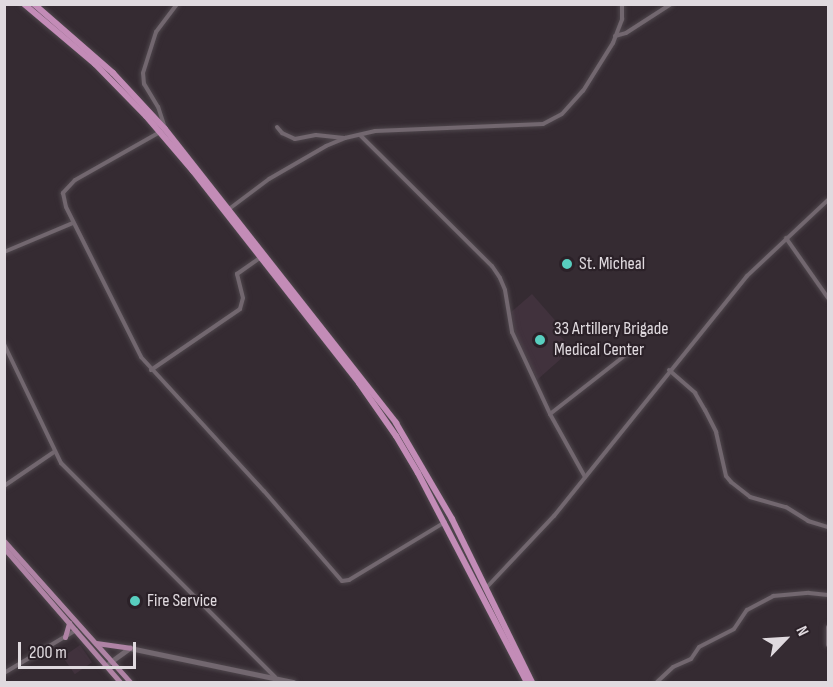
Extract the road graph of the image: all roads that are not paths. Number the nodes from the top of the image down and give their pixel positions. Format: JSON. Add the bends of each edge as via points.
{"nodes":[{"id":1,"x":24,"y":4,"type":"edge"},
{"id":2,"x":33,"y":4,"type":"edge"},
{"id":3,"x":177,"y":4,"type":"edge"},
{"id":4,"x":622,"y":4,"type":"edge"},
{"id":5,"x":671,"y":4,"type":"edge"},
{"id":6,"x":51,"y":22,"type":"junction"},
{"id":7,"x":615,"y":36,"type":"junction"},
{"id":8,"x":155,"y":103,"type":"junction"},
{"id":9,"x":153,"y":114,"type":"junction"},
{"id":10,"x":277,"y":127,"type":"dead end"},
{"id":11,"x":163,"y":130,"type":"junction"},
{"id":12,"x":360,"y":134,"type":"junction"},
{"id":13,"x":345,"y":138,"type":"junction"},
{"id":14,"x":828,"y":200,"type":"edge"},
{"id":15,"x":227,"y":210,"type":"junction"},
{"id":16,"x":73,"y":222,"type":"junction"},
{"id":17,"x":786,"y":238,"type":"junction"},
{"id":18,"x":4,"y":252,"type":"edge"},
{"id":19,"x":260,"y":258,"type":"junction"},
{"id":20,"x":279,"y":277,"type":"junction"},
{"id":21,"x":828,"y":298,"type":"edge"},
{"id":22,"x":4,"y":344,"type":"edge"},
{"id":23,"x":632,"y":350,"type":"dead end"},
{"id":24,"x":151,"y":370,"type":"junction"},
{"id":25,"x":669,"y":370,"type":"junction"},
{"id":26,"x":550,"y":414,"type":"junction"},
{"id":27,"x":54,"y":452,"type":"junction"},
{"id":28,"x":585,"y":477,"type":"junction"},
{"id":29,"x":4,"y":486,"type":"edge"},
{"id":30,"x":449,"y":520,"type":"junction"},
{"id":31,"x":828,"y":527,"type":"edge"},
{"id":32,"x":4,"y":541,"type":"edge"},
{"id":33,"x":4,"y":548,"type":"edge"},
{"id":34,"x":487,"y":587,"type":"junction"},
{"id":35,"x":828,"y":596,"type":"edge"},
{"id":36,"x":69,"y":623,"type":"junction"},
{"id":37,"x":81,"y":626,"type":"junction"},
{"id":38,"x":828,"y":627,"type":"edge"},
{"id":39,"x":75,"y":630,"type":"junction"},
{"id":40,"x":65,"y":637,"type":"junction"},
{"id":41,"x":96,"y":643,"type":"junction"},
{"id":42,"x":828,"y":645,"type":"edge"},
{"id":43,"x":130,"y":648,"type":"junction"},
{"id":44,"x":111,"y":661,"type":"junction"},
{"id":45,"x":106,"y":666,"type":"junction"},
{"id":46,"x":4,"y":673,"type":"edge"},
{"id":47,"x":275,"y":677,"type":"junction"},
{"id":48,"x":120,"y":682,"type":"edge"},
{"id":49,"x":130,"y":682,"type":"edge"},
{"id":50,"x":293,"y":682,"type":"edge"},
{"id":51,"x":527,"y":682,"type":"edge"},
{"id":52,"x":532,"y":682,"type":"edge"},
{"id":53,"x":657,"y":682,"type":"edge"}],
"edges":[{"from":1,"to":6,"type":"highway"},
{"from":2,"to":6,"type":"highway"},
{"from":3,"to":8,"type":"street","via":[[158,28],[145,64],[143,82]]},
{"from":4,"to":7,"type":"street","via":[[622,19]]},
{"from":5,"to":7,"type":"street"},
{"from":6,"to":9,"type":"highway","via":[[113,73]]},
{"from":6,"to":11,"type":"highway"},
{"from":7,"to":12,"type":"street","via":[[573,104],[543,124],[394,129]]},
{"from":8,"to":9,"type":"street"},
{"from":8,"to":11,"type":"street"},
{"from":9,"to":11,"type":"highway"},
{"from":10,"to":13,"type":"street","via":[[295,139],[313,135]]},
{"from":11,"to":15,"type":"highway"},
{"from":11,"to":16,"type":"street","via":[[68,186],[63,200]]},
{"from":12,"to":13,"type":"street"},
{"from":12,"to":26,"type":"street","via":[[500,278],[512,332]]},
{"from":13,"to":15,"type":"street","via":[[269,179]]},
{"from":14,"to":17,"type":"street"},
{"from":15,"to":19,"type":"highway"},
{"from":15,"to":20,"type":"highway"},
{"from":16,"to":18,"type":"street"},
{"from":16,"to":24,"type":"street"},
{"from":17,"to":21,"type":"street"},
{"from":17,"to":25,"type":"street","via":[[747,276]]},
{"from":19,"to":20,"type":"highway"},
{"from":19,"to":24,"type":"street","via":[[237,274],[243,297],[240,309]]},
{"from":20,"to":30,"type":"highway","via":[[361,382]]},
{"from":22,"to":27,"type":"street"},
{"from":23,"to":26,"type":"street"},
{"from":24,"to":30,"type":"street","via":[[342,581]]},
{"from":25,"to":28,"type":"street"},
{"from":25,"to":31,"type":"street","via":[[694,393],[705,410],[731,482],[750,497],[786,507],[801,518]]},
{"from":26,"to":28,"type":"street"},
{"from":27,"to":29,"type":"street"},
{"from":27,"to":47,"type":"street"},
{"from":28,"to":34,"type":"street"},
{"from":30,"to":34,"type":"highway"},
{"from":30,"to":51,"type":"highway"},
{"from":32,"to":37,"type":"main road"},
{"from":33,"to":36,"type":"main road"},
{"from":34,"to":52,"type":"highway"},
{"from":35,"to":53,"type":"street","via":[[783,593],[747,610],[735,629],[699,647],[689,661],[673,667]]},
{"from":36,"to":39,"type":"main road"},
{"from":36,"to":40,"type":"main road"},
{"from":37,"to":39,"type":"street"},
{"from":37,"to":41,"type":"main road"},
{"from":38,"to":42,"type":"street"},
{"from":39,"to":40,"type":"street"},
{"from":39,"to":45,"type":"main road"},
{"from":40,"to":46,"type":"street"},
{"from":41,"to":43,"type":"main road"},
{"from":41,"to":44,"type":"main road"},
{"from":43,"to":44,"type":"street"},
{"from":43,"to":47,"type":"street"},
{"from":44,"to":45,"type":"street"},
{"from":44,"to":49,"type":"main road"},
{"from":45,"to":48,"type":"main road"},
{"from":47,"to":50,"type":"street"}]}
